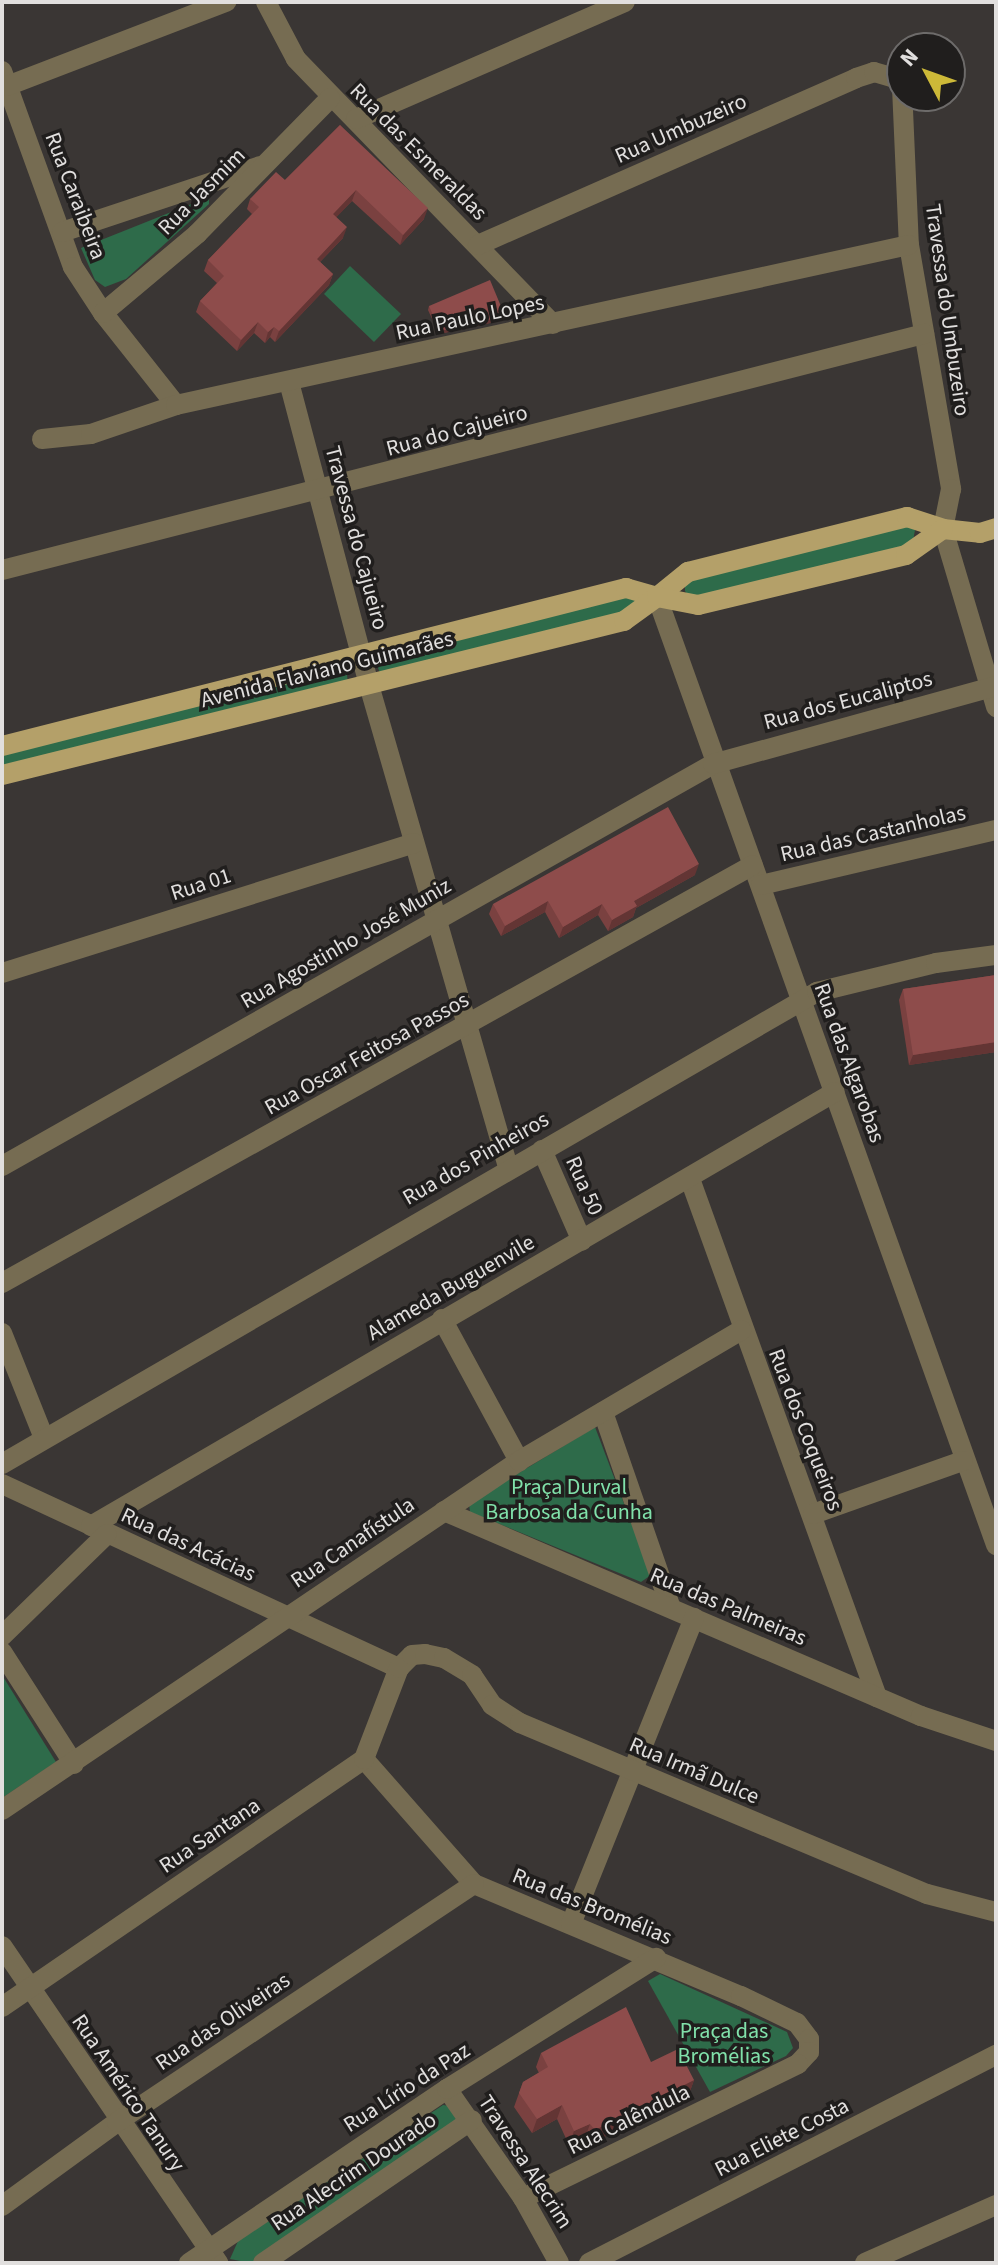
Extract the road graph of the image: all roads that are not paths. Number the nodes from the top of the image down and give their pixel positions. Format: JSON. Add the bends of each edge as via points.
{"nodes":[{"id":1,"x":226,"y":2,"type":"edge"},
{"id":2,"x":266,"y":2,"type":"edge"},
{"id":3,"x":624,"y":2,"type":"edge"},
{"id":4,"x":886,"y":75,"type":"edge"},
{"id":5,"x":5,"y":78,"type":"edge"},
{"id":6,"x":330,"y":98,"type":"junction"},
{"id":7,"x":903,"y":112,"type":"edge"},
{"id":8,"x":356,"y":119,"type":"junction"},
{"id":9,"x":264,"y":164,"type":"junction"},
{"id":10,"x":62,"y":232,"type":"junction"},
{"id":11,"x":478,"y":245,"type":"junction"},
{"id":12,"x":909,"y":245,"type":"junction"},
{"id":13,"x":103,"y":313,"type":"junction"},
{"id":14,"x":553,"y":324,"type":"junction"},
{"id":15,"x":924,"y":334,"type":"junction"},
{"id":16,"x":289,"y":382,"type":"junction"},
{"id":17,"x":176,"y":405,"type":"junction"},
{"id":18,"x":42,"y":439,"type":"dead end"},
{"id":19,"x":319,"y":492,"type":"junction"},
{"id":20,"x":943,"y":529,"type":"junction"},
{"id":21,"x":988,"y":530,"type":"edge"},
{"id":22,"x":2,"y":570,"type":"edge"},
{"id":23,"x":657,"y":597,"type":"junction"},
{"id":24,"x":362,"y":654,"type":"junction"},
{"id":25,"x":369,"y":685,"type":"junction"},
{"id":26,"x":994,"y":694,"type":"edge"},
{"id":27,"x":2,"y":746,"type":"edge"},
{"id":28,"x":713,"y":764,"type":"junction"},
{"id":29,"x":2,"y":775,"type":"edge"},
{"id":30,"x":996,"y":830,"type":"edge"},
{"id":31,"x":414,"y":843,"type":"junction"},
{"id":32,"x":753,"y":865,"type":"junction"},
{"id":33,"x":761,"y":885,"type":"junction"},
{"id":34,"x":435,"y":920,"type":"junction"},
{"id":35,"x":996,"y":955,"type":"edge"},
{"id":36,"x":2,"y":973,"type":"edge"},
{"id":37,"x":800,"y":1001,"type":"junction"},
{"id":38,"x":469,"y":1024,"type":"junction"},
{"id":39,"x":835,"y":1092,"type":"junction"},
{"id":40,"x":542,"y":1150,"type":"junction"},
{"id":41,"x":2,"y":1166,"type":"edge"},
{"id":42,"x":508,"y":1167,"type":"junction"},
{"id":43,"x":690,"y":1179,"type":"junction"},
{"id":44,"x":582,"y":1241,"type":"junction"},
{"id":45,"x":2,"y":1283,"type":"edge"},
{"id":46,"x":442,"y":1319,"type":"junction"},
{"id":47,"x":741,"y":1330,"type":"junction"},
{"id":48,"x":2,"y":1333,"type":"edge"},
{"id":49,"x":603,"y":1412,"type":"junction"},
{"id":50,"x":44,"y":1438,"type":"junction"},
{"id":51,"x":519,"y":1461,"type":"junction"},
{"id":52,"x":963,"y":1461,"type":"junction"},
{"id":53,"x":2,"y":1464,"type":"edge"},
{"id":54,"x":2,"y":1484,"type":"edge"},
{"id":55,"x":444,"y":1511,"type":"junction"},
{"id":56,"x":813,"y":1514,"type":"junction"},
{"id":57,"x":99,"y":1530,"type":"junction"},
{"id":58,"x":996,"y":1545,"type":"edge"},
{"id":59,"x":671,"y":1608,"type":"junction"},
{"id":60,"x":286,"y":1618,"type":"junction"},
{"id":61,"x":694,"y":1618,"type":"junction"},
{"id":62,"x":2,"y":1636,"type":"edge"},
{"id":63,"x":2,"y":1652,"type":"edge"},
{"id":64,"x":399,"y":1668,"type":"junction"},
{"id":65,"x":877,"y":1697,"type":"junction"},
{"id":66,"x":996,"y":1741,"type":"edge"},
{"id":67,"x":364,"y":1759,"type":"junction"},
{"id":68,"x":74,"y":1764,"type":"junction"},
{"id":69,"x":632,"y":1772,"type":"junction"},
{"id":70,"x":2,"y":1810,"type":"edge"},
{"id":71,"x":474,"y":1884,"type":"junction"},
{"id":72,"x":996,"y":1912,"type":"edge"},
{"id":73,"x":571,"y":1924,"type":"junction"},
{"id":74,"x":2,"y":1946,"type":"edge"},
{"id":75,"x":656,"y":1958,"type":"junction"},
{"id":76,"x":30,"y":1988,"type":"junction"},
{"id":77,"x":2,"y":2007,"type":"edge"},
{"id":78,"x":996,"y":2055,"type":"edge"},
{"id":79,"x":798,"y":2064,"type":"joint"},
{"id":80,"x":447,"y":2089,"type":"junction"},
{"id":81,"x":472,"y":2120,"type":"junction"},
{"id":82,"x":117,"y":2122,"type":"junction"},
{"id":83,"x":523,"y":2198,"type":"junction"},
{"id":84,"x":996,"y":2205,"type":"edge"},
{"id":85,"x":2,"y":2206,"type":"edge"},
{"id":86,"x":212,"y":2257,"type":"edge"},
{"id":87,"x":189,"y":2263,"type":"edge"},
{"id":88,"x":263,"y":2263,"type":"edge"},
{"id":89,"x":559,"y":2263,"type":"edge"},
{"id":90,"x":589,"y":2263,"type":"edge"},
{"id":91,"x":865,"y":2263,"type":"edge"}],
"edges":[{"from":1,"to":5,"type":"street"},
{"from":2,"to":6,"type":"street","name":"Rua das Esmeraldas","via":[[296,59]]},
{"from":3,"to":8,"type":"street"},
{"from":4,"to":11,"type":"street","name":"Rua Umbuzeiro","via":[[856,78]]},
{"from":5,"to":10,"type":"street","name":"Rua Caraibeira"},
{"from":6,"to":8,"type":"street","name":"Rua das Esmeraldas"},
{"from":6,"to":9,"type":"street","name":"Rua Jasmim"},
{"from":7,"to":12,"type":"street","name":"Travessa do Umbuzeiro"},
{"from":8,"to":11,"type":"street","name":"Rua das Esmeraldas"},
{"from":9,"to":10,"type":"street"},
{"from":9,"to":13,"type":"street","name":"Rua Jasmim","via":[[197,234]]},
{"from":10,"to":13,"type":"street","name":"Rua Caraibeira","via":[[73,267]]},
{"from":11,"to":14,"type":"street","name":"Rua das Esmeraldas"},
{"from":12,"to":14,"type":"street","name":"Rua Paulo Lopes"},
{"from":12,"to":15,"type":"street","name":"Travessa do Umbuzeiro"},
{"from":13,"to":17,"type":"street","name":"Rua Caraibeira"},
{"from":14,"to":16,"type":"street","name":"Rua Paulo Lopes"},
{"from":15,"to":19,"type":"street","name":"Rua do Cajueiro"},
{"from":15,"to":20,"type":"street","name":"Travessa do Umbuzeiro","via":[[951,489]]},
{"from":16,"to":17,"type":"street","name":"Rua Paulo Lopes"},
{"from":16,"to":19,"type":"street","name":"Travessa do Cajueiro"},
{"from":17,"to":18,"type":"street","name":"Rua Paulo Lopes","via":[[91,434]]},
{"from":19,"to":22,"type":"street","name":"Rua do Cajueiro"},
{"from":19,"to":24,"type":"street","name":"Travessa do Cajueiro"},
{"from":20,"to":21,"type":"main road"},
{"from":20,"to":23,"type":"main road","name":"Avenida Flaviano Guimarães","via":[[906,555],[728,598],[698,605]]},
{"from":20,"to":23,"type":"main road","name":"Avenida Flaviano Guimarães","via":[[907,517],[688,572]]},
{"from":20,"to":26,"type":"street"},
{"from":23,"to":24,"type":"main road","name":"Avenida Flaviano Guimarães","via":[[626,588]]},
{"from":23,"to":25,"type":"main road","name":"Avenida Flaviano Guimarães","via":[[624,621]]},
{"from":23,"to":28,"type":"street","name":"Rua das Algarobas"},
{"from":24,"to":25,"type":"street","name":"Travessa do Cajueiro"},
{"from":24,"to":27,"type":"main road","name":"Avenida Flaviano Guimarães"},
{"from":25,"to":29,"type":"main road","name":"Avenida Flaviano Guimarães"},
{"from":25,"to":31,"type":"street","name":"Travessa do Cajueiro"},
{"from":26,"to":28,"type":"street","name":"Rua dos Eucaliptos"},
{"from":28,"to":32,"type":"street","name":"Rua das Algarobas"},
{"from":28,"to":34,"type":"street","name":"Rua Agostinho José Muniz"},
{"from":30,"to":33,"type":"street","name":"Rua das Castanholas"},
{"from":31,"to":34,"type":"street","name":"Travessa do Cajueiro"},
{"from":31,"to":36,"type":"street","name":"Rua 01"},
{"from":32,"to":33,"type":"street","name":"Rua das Algarobas"},
{"from":32,"to":38,"type":"street","name":"Rua Oscar Feitosa Passos"},
{"from":33,"to":37,"type":"street","name":"Rua das Algarobas"},
{"from":34,"to":38,"type":"street","name":"Travessa do Cajueiro"},
{"from":34,"to":41,"type":"street","name":"Rua Agostinho José Muniz"},
{"from":35,"to":37,"type":"street","name":"Rua dos Pinheiros","via":[[856,981]]},
{"from":37,"to":39,"type":"street","name":"Rua das Algarobas"},
{"from":37,"to":40,"type":"street","name":"Rua dos Pinheiros"},
{"from":38,"to":42,"type":"street","name":"Travessa do Cajueiro"},
{"from":38,"to":45,"type":"street","name":"Rua Oscar Feitosa Passos"},
{"from":39,"to":43,"type":"street","name":"Alameda Buguenvile"},
{"from":39,"to":52,"type":"street","name":"Rua das Algarobas"},
{"from":40,"to":42,"type":"street","name":"Rua dos Pinheiros"},
{"from":40,"to":44,"type":"street","name":"Rua 50"},
{"from":42,"to":50,"type":"street","name":"Rua dos Pinheiros"},
{"from":43,"to":44,"type":"street","name":"Alameda Buguenvile"},
{"from":43,"to":47,"type":"street","name":"Rua dos Coqueiros"},
{"from":44,"to":46,"type":"street","name":"Alameda Buguenvile"},
{"from":46,"to":51,"type":"street"},
{"from":46,"to":57,"type":"street","name":"Alameda Buguenvile"},
{"from":47,"to":49,"type":"street","name":"Rua Canafístula"},
{"from":47,"to":56,"type":"street","name":"Rua dos Coqueiros"},
{"from":48,"to":50,"type":"street"},
{"from":49,"to":51,"type":"street","name":"Rua Canafístula"},
{"from":49,"to":59,"type":"street"},
{"from":50,"to":53,"type":"street","name":"Rua dos Pinheiros"},
{"from":51,"to":55,"type":"street","name":"Rua Canafístula"},
{"from":52,"to":56,"type":"street"},
{"from":52,"to":58,"type":"street","name":"Rua das Algarobas"},
{"from":54,"to":57,"type":"street","name":"Rua das Acácias"},
{"from":55,"to":59,"type":"street","name":"Rua das Palmeiras"},
{"from":55,"to":60,"type":"street","name":"Rua Canafístula"},
{"from":56,"to":65,"type":"street","name":"Rua dos Coqueiros"},
{"from":57,"to":60,"type":"street","name":"Rua das Acácias"},
{"from":57,"to":62,"type":"street","name":"Alameda Buguenvile"},
{"from":59,"to":61,"type":"street","name":"Rua das Palmeiras"},
{"from":60,"to":64,"type":"street","name":"Rua das Acácias"},
{"from":60,"to":68,"type":"street","name":"Rua Canafístula"},
{"from":61,"to":65,"type":"street","name":"Rua das Palmeiras"},
{"from":61,"to":69,"type":"street"},
{"from":63,"to":68,"type":"street"},
{"from":64,"to":67,"type":"street"},
{"from":64,"to":69,"type":"street","name":"Rua Irmã Dulce","via":[[412,1655],[444,1658],[477,1679],[503,1715]]},
{"from":65,"to":66,"type":"street","name":"Rua das Palmeiras"},
{"from":67,"to":71,"type":"street","name":"Rua das Bromélias"},
{"from":67,"to":76,"type":"street","name":"Rua Santana"},
{"from":68,"to":70,"type":"street","name":"Rua Canafístula"},
{"from":69,"to":72,"type":"street","name":"Rua Irmã Dulce","via":[[927,1894]]},
{"from":69,"to":73,"type":"street"},
{"from":71,"to":73,"type":"street","name":"Rua das Bromélias"},
{"from":71,"to":82,"type":"street","name":"Rua das Oliveiras"},
{"from":73,"to":75,"type":"street","name":"Rua das Bromélias"},
{"from":74,"to":76,"type":"street","name":"Rua Américo Tanury"},
{"from":75,"to":79,"type":"street","name":"Rua das Bromélias","via":[[797,2023],[809,2039],[809,2052]]},
{"from":75,"to":80,"type":"street","name":"Rua Lírio da Paz"},
{"from":76,"to":77,"type":"street","name":"Rua Santana"},
{"from":76,"to":82,"type":"street","name":"Rua Américo Tanury"},
{"from":78,"to":90,"type":"street","name":"Rua Eliete Costa"},
{"from":79,"to":83,"type":"street","name":"Rua Calêndula"},
{"from":80,"to":81,"type":"street","name":"Travessa Alecrim"},
{"from":80,"to":86,"type":"street","name":"Rua Lírio da Paz"},
{"from":81,"to":83,"type":"street","name":"Travessa Alecrim"},
{"from":81,"to":88,"type":"street","name":"Rua Alecrim Dourado"},
{"from":82,"to":85,"type":"street","name":"Rua das Oliveiras"},
{"from":82,"to":86,"type":"street","name":"Rua Américo Tanury"},
{"from":83,"to":89,"type":"street","name":"Travessa Alecrim"},
{"from":84,"to":91,"type":"street"},
{"from":86,"to":87,"type":"street","name":"Rua Lírio da Paz"}]}
